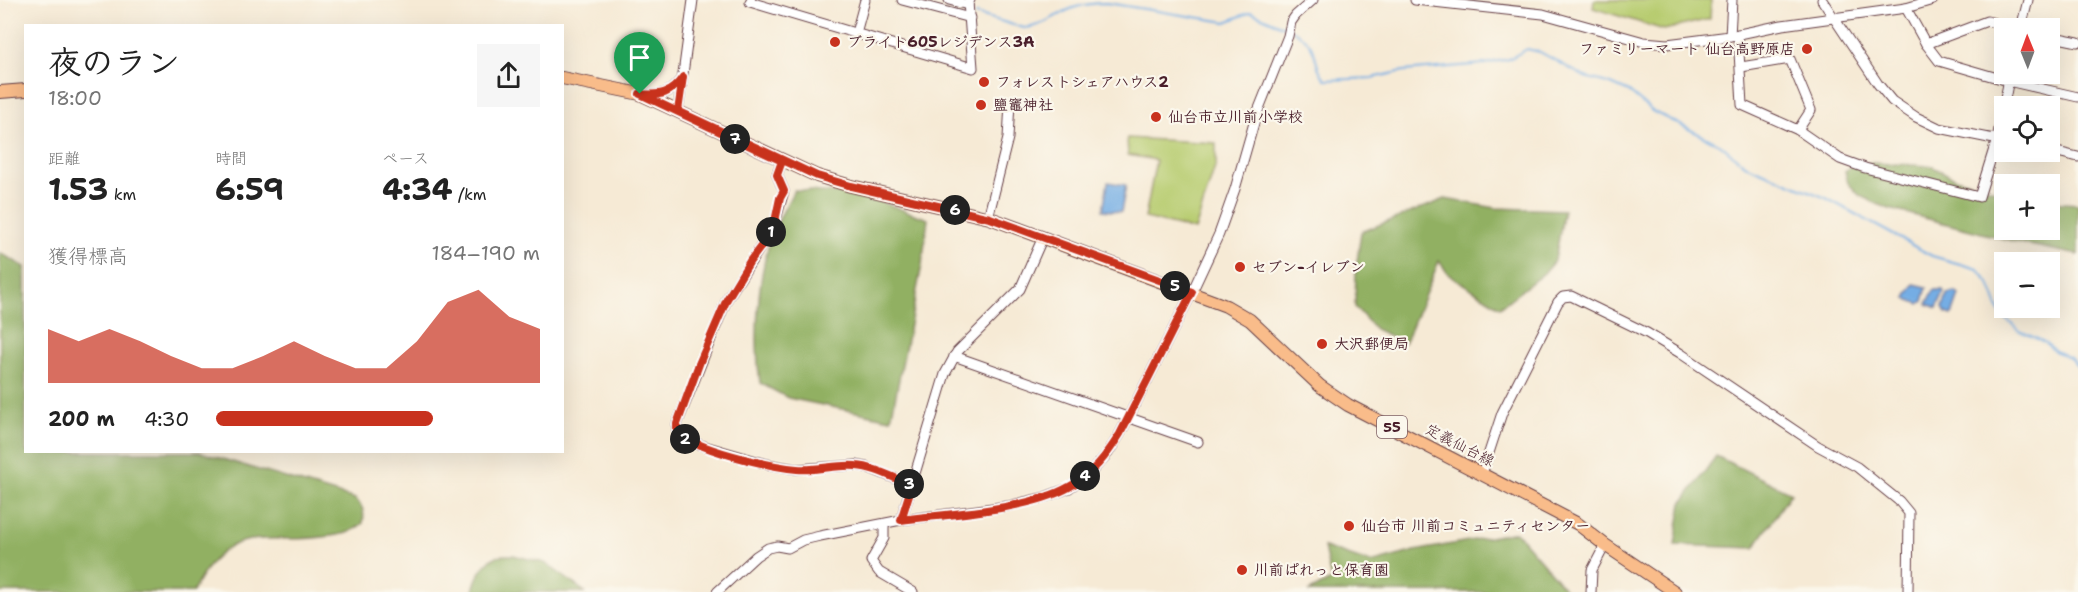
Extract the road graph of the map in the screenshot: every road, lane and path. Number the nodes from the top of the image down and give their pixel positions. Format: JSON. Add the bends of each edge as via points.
{"nodes":[{"id":1,"x":693,"y":0,"type":"edge"},
{"id":2,"x":751,"y":0,"type":"edge"},
{"id":3,"x":865,"y":0,"type":"edge"},
{"id":4,"x":902,"y":0,"type":"edge"},
{"id":5,"x":949,"y":0,"type":"edge"},
{"id":6,"x":1415,"y":0,"type":"edge"},
{"id":7,"x":1732,"y":0,"type":"edge"},
{"id":8,"x":1822,"y":0,"type":"edge"},
{"id":9,"x":1933,"y":0,"type":"edge"},
{"id":10,"x":2028,"y":0,"type":"edge"},
{"id":11,"x":1308,"y":1,"type":"edge"},
{"id":12,"x":921,"y":2,"type":"edge"},
{"id":13,"x":969,"y":3,"type":"edge"},
{"id":14,"x":1906,"y":8,"type":"junction"},
{"id":15,"x":970,"y":18,"type":"junction"},
{"id":16,"x":1833,"y":18,"type":"junction"},
{"id":17,"x":2022,"y":18,"type":"edge"},
{"id":18,"x":1994,"y":23,"type":"edge"},
{"id":19,"x":855,"y":33,"type":"junction"},
{"id":20,"x":1734,"y":35,"type":"junction"},
{"id":21,"x":2060,"y":38,"type":"edge"},
{"id":22,"x":2078,"y":42,"type":"edge"},
{"id":23,"x":1926,"y":44,"type":"junction"},
{"id":24,"x":1741,"y":67,"type":"junction"},
{"id":25,"x":1994,"y":74,"type":"edge"},
{"id":26,"x":683,"y":77,"type":"junction"},
{"id":27,"x":564,"y":78,"type":"edge"},
{"id":28,"x":2033,"y":84,"type":"edge"},
{"id":29,"x":24,"y":90,"type":"edge"},
{"id":30,"x":0,"y":92,"type":"edge"},
{"id":31,"x":640,"y":94,"type":"junction"},
{"id":32,"x":2078,"y":97,"type":"edge"},
{"id":33,"x":1010,"y":103,"type":"dead end"},
{"id":34,"x":678,"y":111,"type":"junction"},
{"id":35,"x":1798,"y":130,"type":"junction"},
{"id":36,"x":1994,"y":139,"type":"edge"},
{"id":37,"x":2060,"y":153,"type":"edge"},
{"id":38,"x":1994,"y":156,"type":"edge"},
{"id":39,"x":2078,"y":157,"type":"edge"},
{"id":40,"x":782,"y":161,"type":"junction"},
{"id":41,"x":988,"y":218,"type":"junction"},
{"id":42,"x":1043,"y":237,"type":"junction"},
{"id":43,"x":1192,"y":292,"type":"junction"},
{"id":44,"x":954,"y":356,"type":"junction"},
{"id":45,"x":1128,"y":418,"type":"junction"},
{"id":46,"x":1198,"y":442,"type":"dead end"},
{"id":47,"x":1482,"y":474,"type":"junction"},
{"id":48,"x":912,"y":485,"type":"junction"},
{"id":49,"x":901,"y":520,"type":"junction"},
{"id":50,"x":884,"y":524,"type":"junction"},
{"id":51,"x":1605,"y":545,"type":"junction"},
{"id":52,"x":717,"y":592,"type":"edge"},
{"id":53,"x":913,"y":592,"type":"edge"},
{"id":54,"x":1591,"y":592,"type":"edge"},
{"id":55,"x":1675,"y":592,"type":"edge"},
{"id":56,"x":1908,"y":592,"type":"edge"}],
"edges":[{"from":1,"to":26,"type":"street"},
{"from":2,"to":19,"type":"street"},
{"from":3,"to":19,"type":"street"},
{"from":4,"to":12,"type":"street"},
{"from":5,"to":13,"type":"street"},
{"from":6,"to":20,"type":"street","via":[[1543,14],[1644,42],[1667,44]]},
{"from":7,"to":20,"type":"street"},
{"from":8,"to":16,"type":"street"},
{"from":9,"to":14,"type":"street"},
{"from":10,"to":17,"type":"street"},
{"from":11,"to":43,"type":"street","via":[[1291,22],[1263,96],[1228,213]]},
{"from":12,"to":15,"type":"street"},
{"from":13,"to":15,"type":"street"},
{"from":14,"to":16,"type":"street"},
{"from":14,"to":23,"type":"street"},
{"from":15,"to":19,"type":"street","via":[[974,68]]},
{"from":16,"to":20,"type":"street"},
{"from":16,"to":36,"type":"street","via":[[1892,101],[1939,128]]},
{"from":18,"to":23,"type":"street","via":[[1987,21]]},
{"from":20,"to":24,"type":"street"},
{"from":21,"to":22,"type":"street"},
{"from":23,"to":25,"type":"street","via":[[1939,61]]},
{"from":24,"to":35,"type":"street","via":[[1742,105]]},
{"from":24,"to":35,"type":"street","via":[[1790,59],[1811,110]]},
{"from":26,"to":31,"type":"street","via":[[666,94]]},
{"from":26,"to":34,"type":"street"},
{"from":27,"to":31,"type":"main road","name":"定義仙台線","number":"55"},
{"from":28,"to":32,"type":"street"},
{"from":29,"to":30,"type":"main road"},
{"from":31,"to":34,"type":"main road","name":"定義仙台線","number":"55"},
{"from":33,"to":41,"type":"street","via":[[1008,138]]},
{"from":34,"to":40,"type":"main road","name":"定義仙台線","number":"55"},
{"from":35,"to":38,"type":"street","via":[[1840,159],[1979,197]]},
{"from":37,"to":39,"type":"street"},
{"from":40,"to":41,"type":"main road","name":"定義仙台線","number":"55","via":[[851,186]]},
{"from":40,"to":48,"type":"street","via":[[777,175],[784,191],[774,226],[727,299],[677,430],[694,443],[766,464],[804,469],[856,465]]},
{"from":41,"to":42,"type":"main road","name":"定義仙台線","number":"55"},
{"from":42,"to":43,"type":"main road","name":"定義仙台線","number":"55"},
{"from":42,"to":44,"type":"street","via":[[1020,289]]},
{"from":43,"to":45,"type":"street"},
{"from":43,"to":47,"type":"main road","name":"定義仙台線","number":"55","via":[[1241,313],[1320,386],[1348,405]]},
{"from":44,"to":45,"type":"street"},
{"from":44,"to":48,"type":"street"},
{"from":45,"to":46,"type":"street"},
{"from":45,"to":49,"type":"street","via":[[1108,453],[1069,488],[1008,506]]},
{"from":47,"to":51,"type":"main road","name":"定義仙台線","number":"55","via":[[1578,524]]},
{"from":47,"to":56,"type":"street","via":[[1502,413],[1558,302],[1571,296],[1680,353],[1818,446],[1857,467],[1899,501],[1909,513]]},
{"from":48,"to":49,"type":"street"},
{"from":49,"to":50,"type":"street"},
{"from":50,"to":52,"type":"street","via":[[803,540],[788,548],[768,548]]},
{"from":50,"to":53,"type":"street","via":[[884,538],[871,561],[879,572]]},
{"from":51,"to":54,"type":"street","via":[[1592,570]]},
{"from":51,"to":55,"type":"main road","name":"定義仙台線","number":"55"}]}
